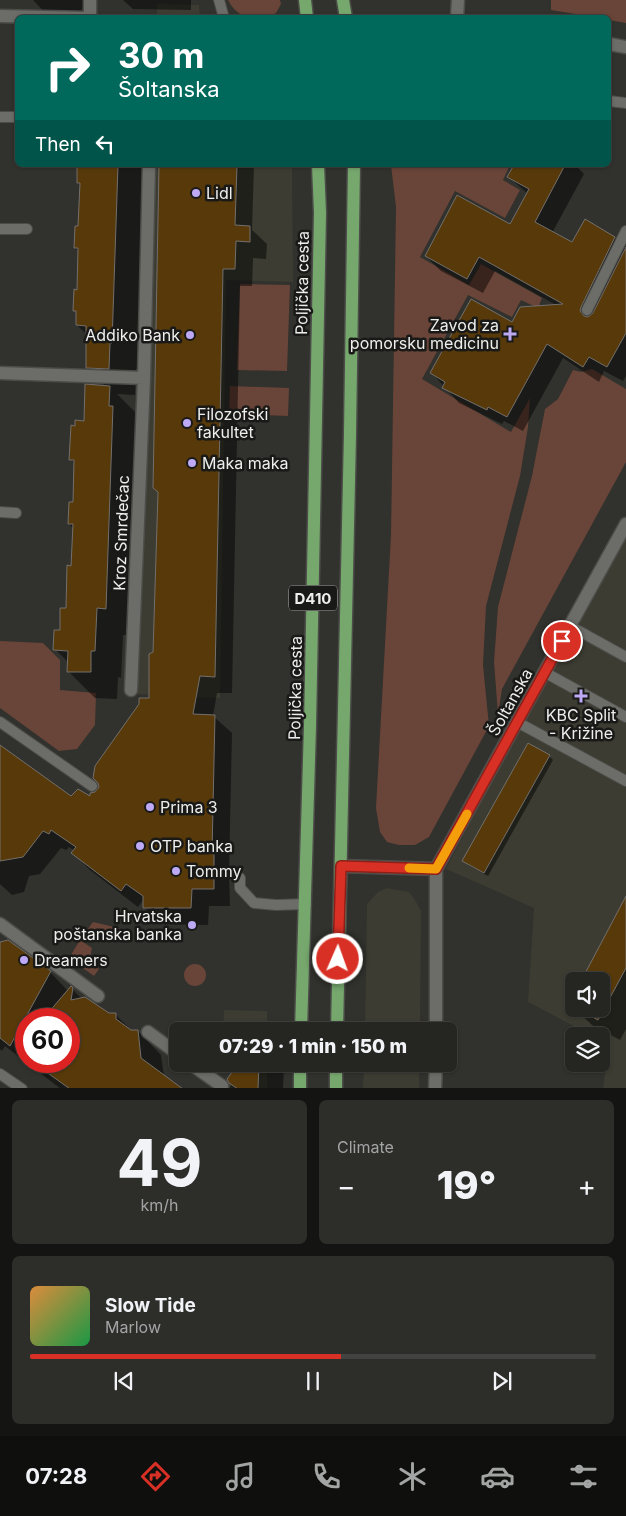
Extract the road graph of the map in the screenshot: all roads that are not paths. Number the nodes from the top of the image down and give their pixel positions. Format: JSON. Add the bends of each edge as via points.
{"nodes":[{"id":1,"x":90,"y":0,"type":"edge"},
{"id":2,"x":219,"y":0,"type":"edge"},
{"id":3,"x":304,"y":0,"type":"edge"},
{"id":4,"x":344,"y":0,"type":"edge"},
{"id":5,"x":458,"y":0,"type":"edge"},
{"id":6,"x":88,"y":15,"type":"edge"},
{"id":7,"x":223,"y":15,"type":"edge"},
{"id":8,"x":306,"y":15,"type":"edge"},
{"id":9,"x":346,"y":15,"type":"edge"},
{"id":10,"x":457,"y":15,"type":"edge"},
{"id":11,"x":0,"y":16,"type":"edge"},
{"id":12,"x":15,"y":16,"type":"edge"},
{"id":13,"x":611,"y":44,"type":"edge"},
{"id":14,"x":626,"y":47,"type":"edge"},
{"id":15,"x":611,"y":101,"type":"edge"},
{"id":16,"x":626,"y":102,"type":"edge"},
{"id":17,"x":0,"y":117,"type":"edge"},
{"id":18,"x":15,"y":117,"type":"edge"},
{"id":19,"x":149,"y":167,"type":"edge"},
{"id":20,"x":318,"y":167,"type":"edge"},
{"id":21,"x":354,"y":167,"type":"edge"},
{"id":22,"x":0,"y":228,"type":"edge"},
{"id":23,"x":27,"y":229,"type":"dead end"},
{"id":24,"x":626,"y":230,"type":"edge"},
{"id":25,"x":587,"y":310,"type":"dead end"},
{"id":26,"x":0,"y":373,"type":"edge"},
{"id":27,"x":144,"y":378,"type":"junction"},
{"id":28,"x":0,"y":512,"type":"edge"},
{"id":29,"x":16,"y":513,"type":"dead end"},
{"id":30,"x":626,"y":524,"type":"edge"},
{"id":31,"x":570,"y":626,"type":"junction"},
{"id":32,"x":626,"y":657,"type":"edge"},
{"id":33,"x":544,"y":672,"type":"junction"},
{"id":34,"x":131,"y":690,"type":"dead end"},
{"id":35,"x":626,"y":717,"type":"edge"},
{"id":36,"x":0,"y":722,"type":"edge"},
{"id":37,"x":517,"y":722,"type":"junction"},
{"id":38,"x":626,"y":782,"type":"edge"},
{"id":39,"x":92,"y":786,"type":"dead end"},
{"id":40,"x":341,"y":866,"type":"junction"},
{"id":41,"x":436,"y":869,"type":"junction"},
{"id":42,"x":240,"y":878,"type":"dead end"},
{"id":43,"x":306,"y":904,"type":"junction"},
{"id":44,"x":0,"y":924,"type":"edge"},
{"id":45,"x":98,"y":996,"type":"dead end"},
{"id":46,"x":301,"y":1022,"type":"edge"},
{"id":47,"x":337,"y":1022,"type":"edge"},
{"id":48,"x":436,"y":1022,"type":"edge"},
{"id":49,"x":148,"y":1032,"type":"dead end"},
{"id":50,"x":169,"y":1047,"type":"edge"},
{"id":51,"x":200,"y":1072,"type":"edge"},
{"id":52,"x":300,"y":1072,"type":"edge"},
{"id":53,"x":336,"y":1072,"type":"edge"},
{"id":54,"x":436,"y":1072,"type":"edge"},
{"id":55,"x":0,"y":1074,"type":"edge"},
{"id":56,"x":213,"y":1084,"type":"edge"},
{"id":57,"x":22,"y":1088,"type":"edge"},
{"id":58,"x":300,"y":1088,"type":"edge"},
{"id":59,"x":336,"y":1088,"type":"edge"},
{"id":60,"x":435,"y":1088,"type":"edge"}],
"edges":[{"from":1,"to":6,"type":"street"},
{"from":2,"to":7,"type":"lane"},
{"from":3,"to":8,"type":"main road"},
{"from":4,"to":9,"type":"main road"},
{"from":5,"to":10,"type":"street"},
{"from":11,"to":12,"type":"street"},
{"from":13,"to":14,"type":"street"},
{"from":15,"to":16,"type":"lane"},
{"from":17,"to":18,"type":"lane"},
{"from":19,"to":27,"type":"street","name":"Kroz Smrdečac"},
{"from":20,"to":43,"type":"main road","name":"Poljička cesta","number":"D410","via":[[320,223]]},
{"from":21,"to":40,"type":"main road","number":"D410"},
{"from":22,"to":23,"type":"lane"},
{"from":24,"to":25,"type":"lane"},
{"from":26,"to":27,"type":"street"},
{"from":27,"to":34,"type":"street","name":"Kroz Smrdečac"},
{"from":28,"to":29,"type":"lane"},
{"from":30,"to":31,"type":"street","name":"Šoltanska"},
{"from":31,"to":32,"type":"lane"},
{"from":31,"to":33,"type":"street","name":"Šoltanska"},
{"from":33,"to":35,"type":"lane"},
{"from":33,"to":37,"type":"street","name":"Šoltanska"},
{"from":36,"to":39,"type":"lane"},
{"from":37,"to":38,"type":"lane"},
{"from":37,"to":41,"type":"street","name":"Šoltanska"},
{"from":40,"to":41,"type":"street"},
{"from":40,"to":47,"type":"main road","number":"D410"},
{"from":41,"to":48,"type":"street","name":"Šoltanska"},
{"from":42,"to":43,"type":"lane","via":[[240,888],[254,904]]},
{"from":43,"to":46,"type":"main road","name":"Poljička cesta","number":"D410"},
{"from":44,"to":45,"type":"street"},
{"from":49,"to":50,"type":"street"},
{"from":51,"to":56,"type":"street"},
{"from":52,"to":58,"type":"main road"},
{"from":53,"to":59,"type":"main road"},
{"from":54,"to":60,"type":"street"},
{"from":55,"to":57,"type":"lane"}]}
